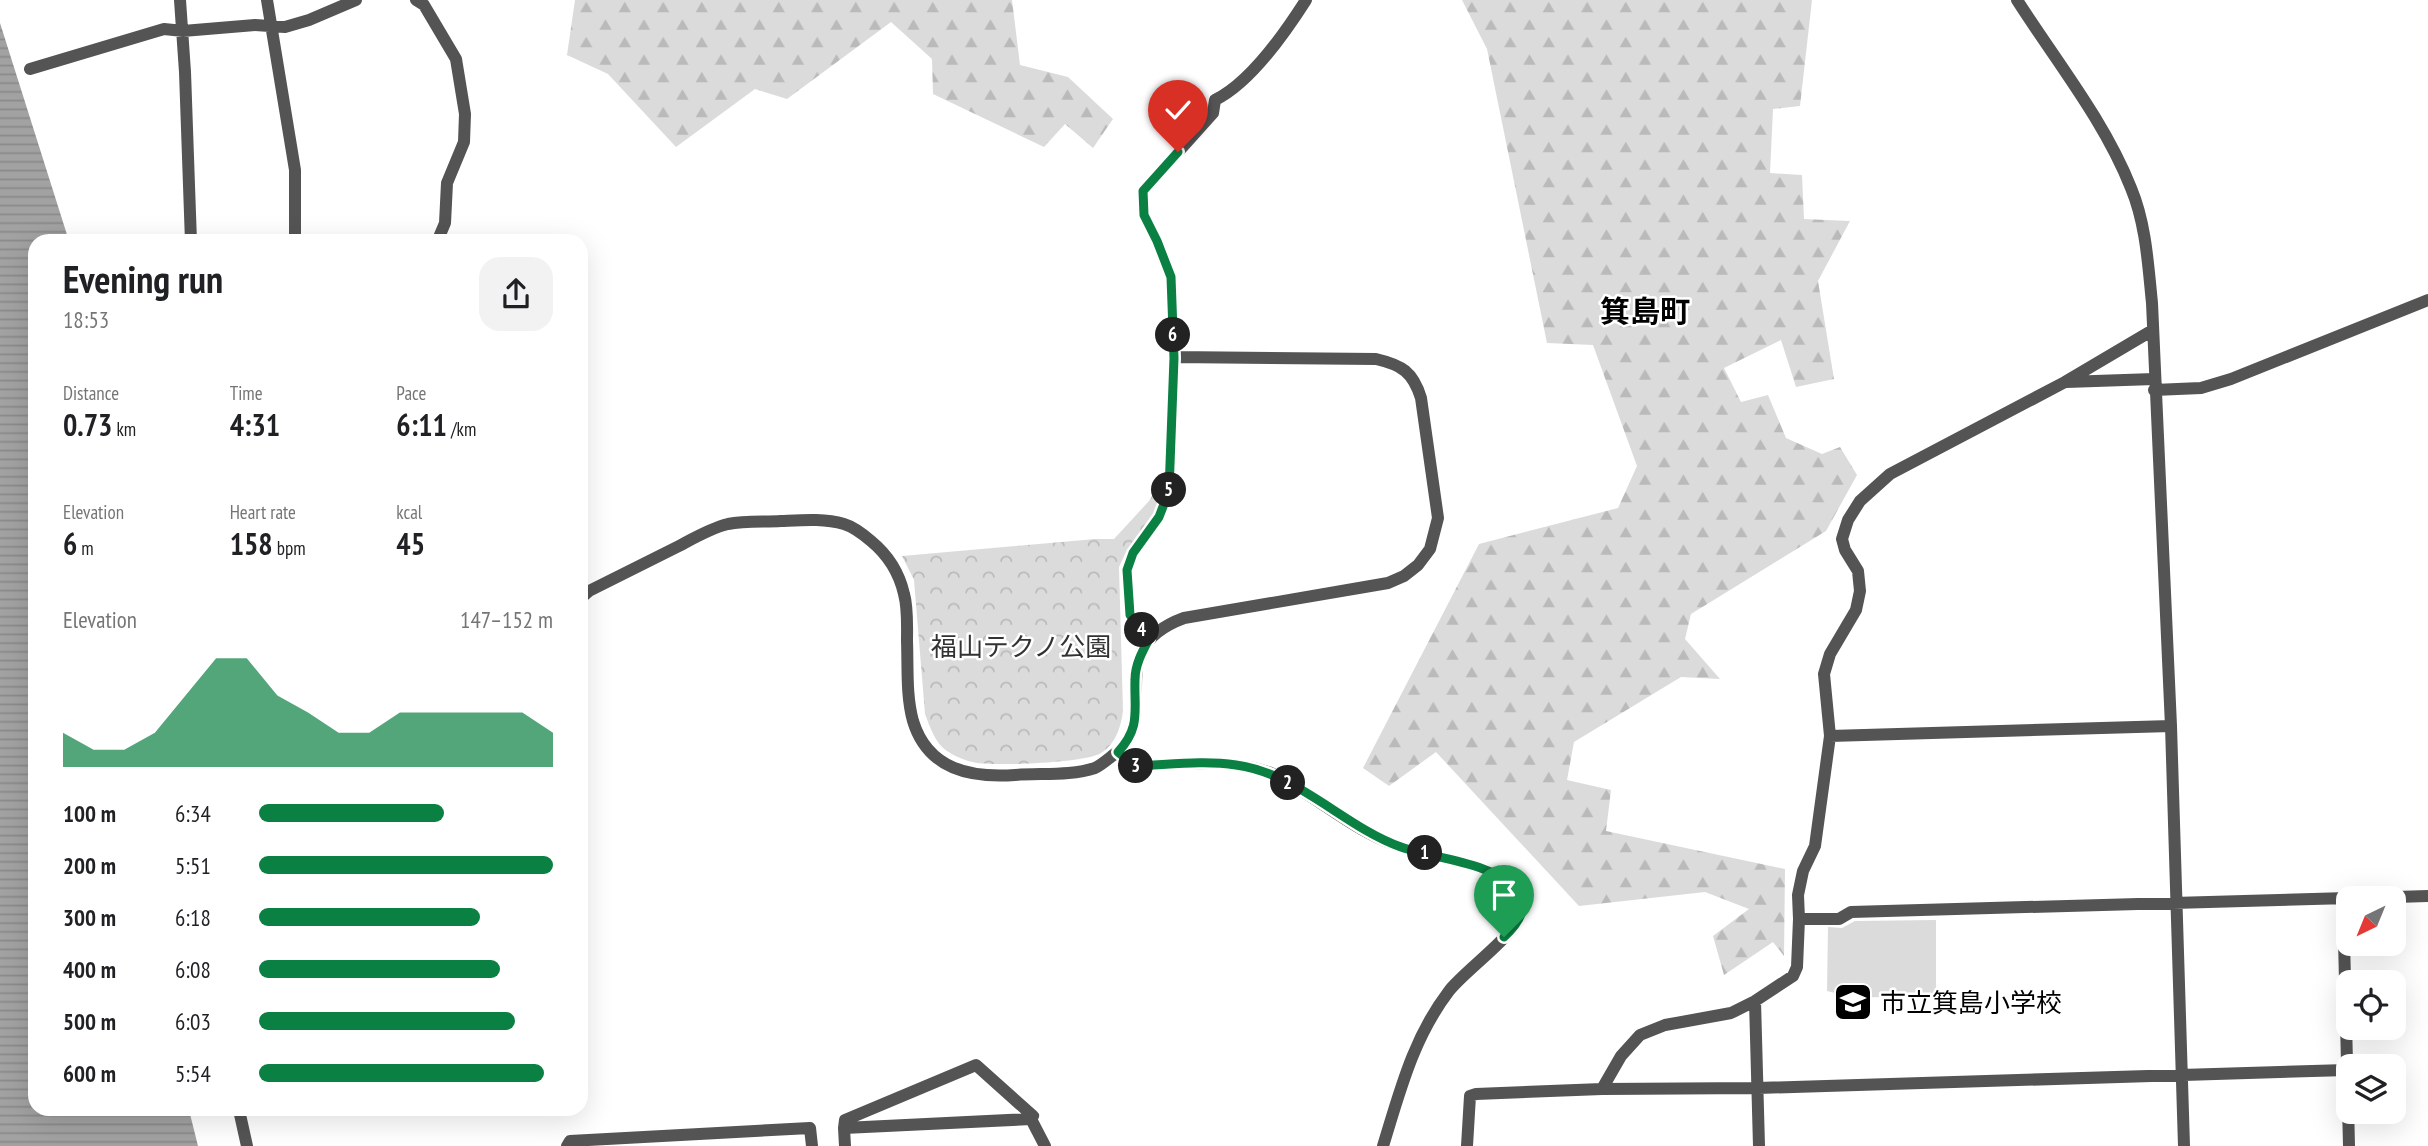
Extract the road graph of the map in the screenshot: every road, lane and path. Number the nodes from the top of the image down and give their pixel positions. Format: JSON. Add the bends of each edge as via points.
{"nodes":[{"id":1,"x":180,"y":0,"type":"edge"},
{"id":2,"x":267,"y":0,"type":"edge"},
{"id":3,"x":356,"y":0,"type":"edge"},
{"id":4,"x":416,"y":0,"type":"edge"},
{"id":5,"x":1306,"y":0,"type":"edge"},
{"id":6,"x":2017,"y":0,"type":"edge"},
{"id":7,"x":271,"y":27,"type":"junction"},
{"id":8,"x":183,"y":31,"type":"junction"},
{"id":9,"x":30,"y":69,"type":"dead end"},
{"id":10,"x":191,"y":234,"type":"edge"},
{"id":11,"x":295,"y":234,"type":"edge"},
{"id":12,"x":440,"y":234,"type":"edge"},
{"id":13,"x":2428,"y":300,"type":"edge"},
{"id":14,"x":2152,"y":330,"type":"junction"},
{"id":15,"x":1174,"y":358,"type":"junction"},
{"id":16,"x":2065,"y":382,"type":"junction"},
{"id":17,"x":2154,"y":385,"type":"junction"},
{"id":18,"x":588,"y":592,"type":"edge"},
{"id":19,"x":1149,"y":639,"type":"junction"},
{"id":20,"x":2171,"y":726,"type":"junction"},
{"id":21,"x":1830,"y":736,"type":"junction"},
{"id":22,"x":1118,"y":752,"type":"junction"},
{"id":23,"x":2428,"y":896,"type":"edge"},
{"id":24,"x":2406,"y":897,"type":"edge"},
{"id":25,"x":2336,"y":898,"type":"edge"},
{"id":26,"x":2176,"y":903,"type":"junction"},
{"id":27,"x":1799,"y":919,"type":"junction"},
{"id":28,"x":2346,"y":956,"type":"edge"},
{"id":29,"x":1755,"y":1001,"type":"junction"},
{"id":30,"x":2347,"y":1054,"type":"edge"},
{"id":31,"x":2336,"y":1070,"type":"edge"},
{"id":32,"x":2181,"y":1076,"type":"junction"},
{"id":33,"x":1758,"y":1088,"type":"junction"},
{"id":34,"x":1602,"y":1089,"type":"junction"},
{"id":35,"x":240,"y":1116,"type":"edge"},
{"id":36,"x":1031,"y":1119,"type":"junction"},
{"id":37,"x":2348,"y":1124,"type":"edge"},
{"id":38,"x":844,"y":1128,"type":"junction"},
{"id":39,"x":680,"y":1140,"type":"edge"},
{"id":40,"x":247,"y":1146,"type":"edge"},
{"id":41,"x":566,"y":1146,"type":"edge"},
{"id":42,"x":812,"y":1146,"type":"edge"},
{"id":43,"x":845,"y":1146,"type":"edge"},
{"id":44,"x":1045,"y":1146,"type":"edge"},
{"id":45,"x":1383,"y":1146,"type":"edge"},
{"id":46,"x":1467,"y":1146,"type":"edge"},
{"id":47,"x":1759,"y":1146,"type":"edge"},
{"id":48,"x":2184,"y":1146,"type":"edge"},
{"id":49,"x":2349,"y":1146,"type":"edge"}],
"edges":[{"from":1,"to":8,"type":"street"},
{"from":2,"to":7,"type":"street"},
{"from":3,"to":7,"type":"street","via":[[309,20]]},
{"from":4,"to":12,"type":"street","via":[[424,5],[456,59],[465,114],[464,142],[447,183]]},
{"from":5,"to":15,"type":"street","via":[[1283,36],[1231,92],[1215,100],[1213,113],[1143,191],[1144,215],[1171,277]]},
{"from":6,"to":14,"type":"street","via":[[2104,131],[2132,188],[2145,235]]},
{"from":7,"to":8,"type":"street"},
{"from":7,"to":11,"type":"street","via":[[295,170]]},
{"from":8,"to":9,"type":"street","via":[[164,29]]},
{"from":8,"to":10,"type":"street"},
{"from":13,"to":17,"type":"street","via":[[2231,379],[2201,388]]},
{"from":14,"to":16,"type":"street"},
{"from":14,"to":17,"type":"street"},
{"from":15,"to":19,"type":"street","via":[[1169,491],[1127,570],[1130,615]]},
{"from":15,"to":19,"type":"street","via":[[1377,359],[1397,364],[1416,380],[1421,398],[1438,518],[1430,549],[1418,565],[1388,583],[1184,618],[1165,625]]},
{"from":16,"to":17,"type":"street"},
{"from":16,"to":21,"type":"street","via":[[1890,474],[1860,501],[1842,539],[1858,570],[1860,591],[1856,610],[1830,654],[1824,674]]},
{"from":17,"to":20,"type":"street"},
{"from":18,"to":22,"type":"street","via":[[728,524],[812,519],[845,524],[884,552],[897,572],[905,595],[914,721],[925,745],[940,760],[961,772],[987,777],[1078,771],[1097,767]]},
{"from":19,"to":22,"type":"street","via":[[1135,678],[1133,730]]},
{"from":20,"to":21,"type":"street"},
{"from":20,"to":26,"type":"street"},
{"from":21,"to":27,"type":"street","via":[[1815,846],[1798,895]]},
{"from":22,"to":45,"type":"street","via":[[1135,766],[1235,765],[1273,774],[1374,835],[1402,848],[1457,860],[1503,878],[1516,889],[1522,899],[1522,914],[1515,927],[1449,990],[1434,1013],[1401,1084]]},
{"from":23,"to":24,"type":"street"},
{"from":25,"to":26,"type":"street"},
{"from":26,"to":27,"type":"street","via":[[1851,912],[1839,919]]},
{"from":26,"to":32,"type":"street"},
{"from":27,"to":29,"type":"street","via":[[1793,976]]},
{"from":28,"to":30,"type":"street"},
{"from":29,"to":33,"type":"street"},
{"from":29,"to":34,"type":"street","via":[[1731,1013],[1665,1025],[1640,1035]]},
{"from":31,"to":32,"type":"street"},
{"from":32,"to":33,"type":"street"},
{"from":32,"to":48,"type":"street"},
{"from":33,"to":34,"type":"street"},
{"from":33,"to":47,"type":"street"},
{"from":34,"to":46,"type":"street","via":[[1476,1094],[1470,1097]]},
{"from":35,"to":40,"type":"street"},
{"from":36,"to":38,"type":"street"},
{"from":36,"to":38,"type":"street","via":[[1033,1115],[976,1065],[845,1120]]},
{"from":36,"to":44,"type":"street"},
{"from":37,"to":49,"type":"street"},
{"from":38,"to":43,"type":"street"},
{"from":39,"to":41,"type":"street","via":[[570,1141]]},
{"from":39,"to":42,"type":"street","via":[[810,1128]]}]}
